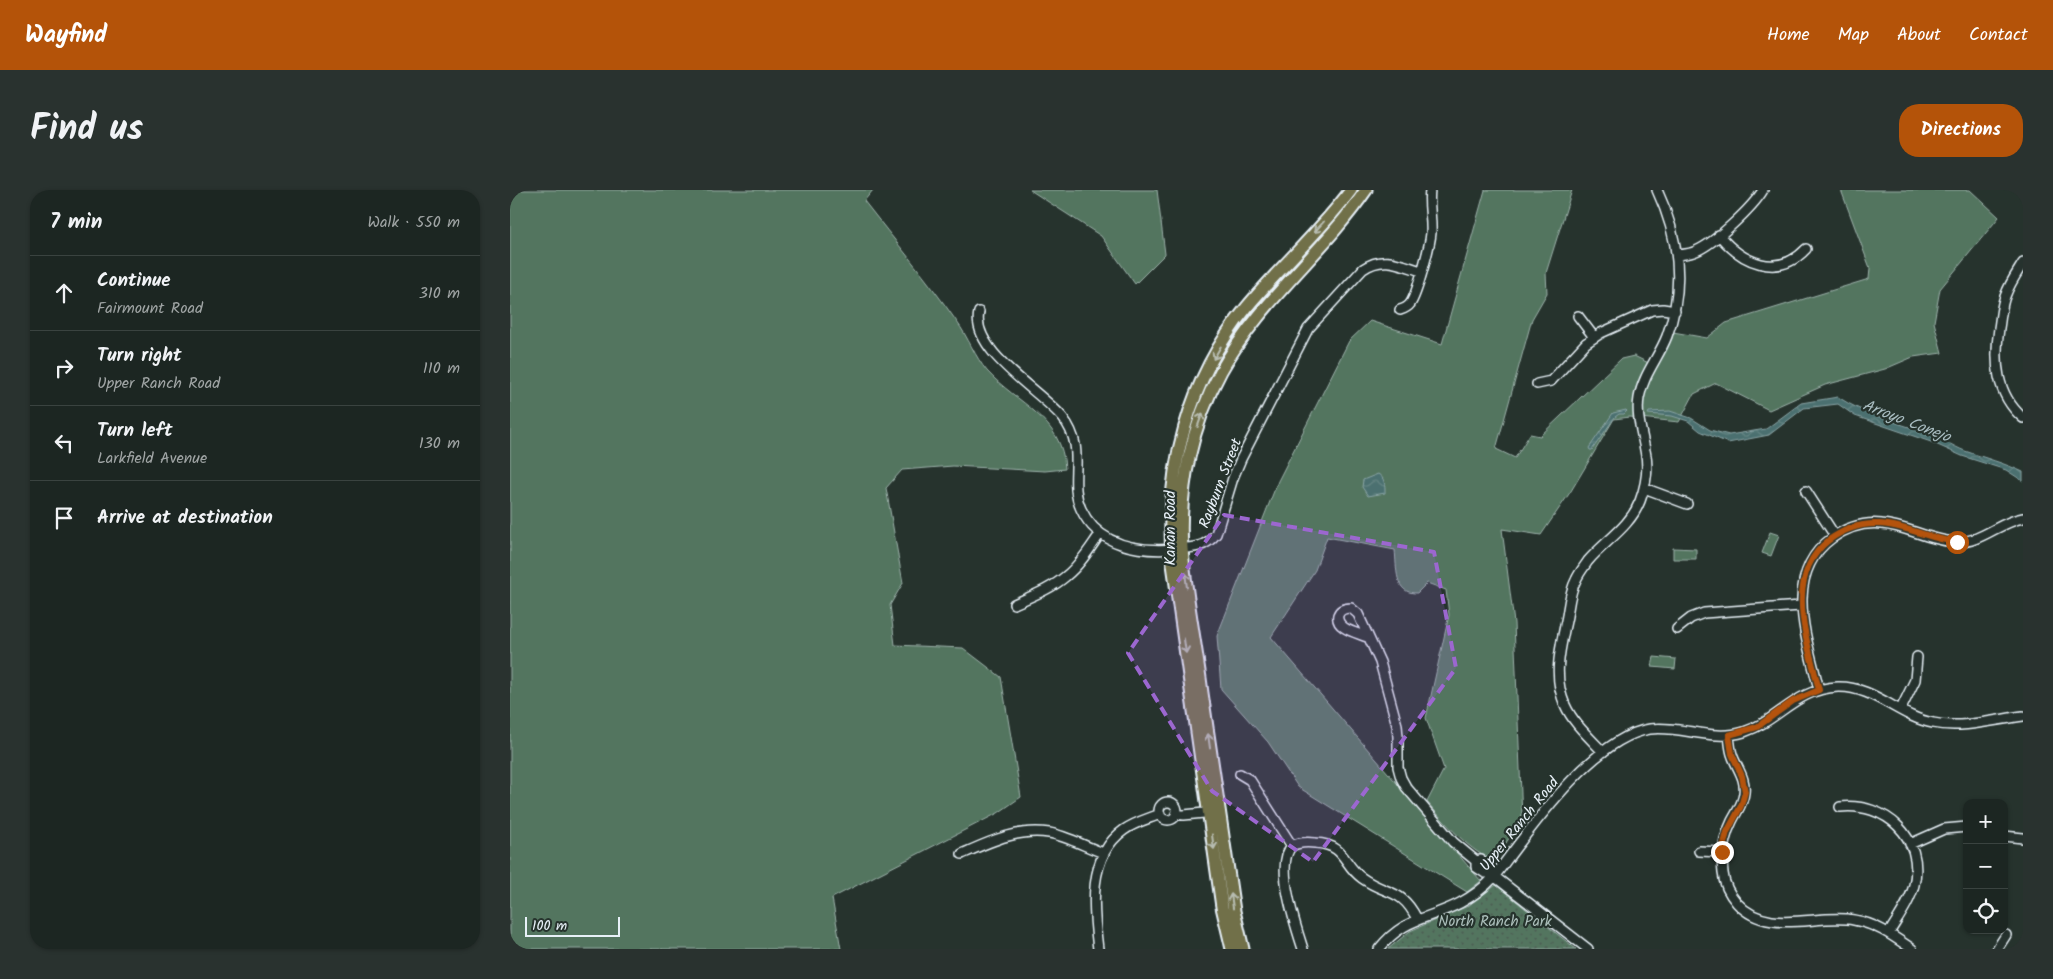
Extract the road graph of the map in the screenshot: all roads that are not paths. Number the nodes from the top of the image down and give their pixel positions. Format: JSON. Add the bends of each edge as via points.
{"nodes":[{"id":1,"x":1351,"y":190,"type":"edge"},
{"id":2,"x":1366,"y":190,"type":"edge"},
{"id":3,"x":1430,"y":190,"type":"edge"},
{"id":4,"x":1657,"y":190,"type":"edge"},
{"id":5,"x":1763,"y":190,"type":"edge"},
{"id":6,"x":1719,"y":235,"type":"junction"},
{"id":7,"x":1806,"y":249,"type":"dead end"},
{"id":8,"x":1677,"y":255,"type":"junction"},
{"id":9,"x":2023,"y":263,"type":"edge"},
{"id":10,"x":1421,"y":271,"type":"junction"},
{"id":11,"x":1400,"y":310,"type":"dead end"},
{"id":12,"x":1675,"y":311,"type":"junction"},
{"id":13,"x":979,"y":312,"type":"dead end"},
{"id":14,"x":1578,"y":316,"type":"dead end"},
{"id":15,"x":1594,"y":337,"type":"junction"},
{"id":16,"x":1537,"y":384,"type":"dead end"},
{"id":17,"x":2023,"y":418,"type":"edge"},
{"id":18,"x":1644,"y":488,"type":"junction"},
{"id":19,"x":1806,"y":490,"type":"dead end"},
{"id":20,"x":1687,"y":504,"type":"dead end"},
{"id":21,"x":2023,"y":518,"type":"edge"},
{"id":22,"x":1100,"y":534,"type":"junction"},
{"id":23,"x":1836,"y":536,"type":"junction"},
{"id":24,"x":1177,"y":549,"type":"junction"},
{"id":25,"x":1014,"y":604,"type":"dead end"},
{"id":26,"x":1801,"y":606,"type":"junction"},
{"id":27,"x":1677,"y":629,"type":"dead end"},
{"id":28,"x":1368,"y":637,"type":"dead end"},
{"id":29,"x":1917,"y":657,"type":"dead end"},
{"id":30,"x":1819,"y":690,"type":"junction"},
{"id":31,"x":1901,"y":709,"type":"junction"},
{"id":32,"x":2023,"y":716,"type":"edge"},
{"id":33,"x":1729,"y":735,"type":"junction"},
{"id":34,"x":1603,"y":752,"type":"junction"},
{"id":35,"x":1240,"y":774,"type":"dead end"},
{"id":36,"x":1840,"y":807,"type":"dead end"},
{"id":37,"x":1214,"y":812,"type":"junction"},
{"id":38,"x":1160,"y":814,"type":"junction"},
{"id":39,"x":1176,"y":814,"type":"junction"},
{"id":40,"x":1963,"y":827,"type":"edge"},
{"id":41,"x":2008,"y":836,"type":"edge"},
{"id":42,"x":2023,"y":838,"type":"edge"},
{"id":43,"x":1910,"y":844,"type":"junction"},
{"id":44,"x":1292,"y":846,"type":"junction"},
{"id":45,"x":1699,"y":851,"type":"dead end"},
{"id":46,"x":1722,"y":852,"type":"junction"},
{"id":47,"x":1104,"y":853,"type":"junction"},
{"id":48,"x":962,"y":854,"type":"dead end"},
{"id":49,"x":1492,"y":875,"type":"junction"},
{"id":50,"x":1417,"y":919,"type":"junction"},
{"id":51,"x":1889,"y":933,"type":"junction"},
{"id":52,"x":2006,"y":935,"type":"dead end"},
{"id":53,"x":1098,"y":949,"type":"edge"},
{"id":54,"x":1232,"y":949,"type":"edge"},
{"id":55,"x":1243,"y":949,"type":"edge"},
{"id":56,"x":1303,"y":949,"type":"edge"},
{"id":57,"x":1378,"y":949,"type":"edge"},
{"id":58,"x":1588,"y":949,"type":"edge"},
{"id":59,"x":1912,"y":949,"type":"edge"},
{"id":60,"x":1997,"y":949,"type":"edge"}],
"edges":[{"from":1,"to":24,"type":"main road","name":"Kanan Road","one_way":true,"via":[[1246,309],[1208,367],[1179,451],[1172,503]]},
{"from":24,"to":2,"type":"main road","name":"Kanan Road","one_way":true,"via":[[1190,454],[1202,412],[1220,372],[1257,316],[1335,230]]},
{"from":3,"to":10,"type":"street","via":[[1431,234]]},
{"from":4,"to":8,"type":"street"},
{"from":5,"to":6,"type":"street","via":[[1752,206]]},
{"from":6,"to":7,"type":"street","via":[[1738,254],[1771,265],[1787,264]]},
{"from":6,"to":8,"type":"street","via":[[1698,250]]},
{"from":8,"to":12,"type":"street"},
{"from":9,"to":17,"type":"street","via":[[2002,307],[1996,362],[2002,388]]},
{"from":10,"to":11,"type":"street","via":[[1409,306]]},
{"from":10,"to":24,"type":"street","name":"Rayburn Street","via":[[1387,261],[1371,263],[1315,320],[1302,339],[1241,459],[1216,534],[1203,546]]},
{"from":12,"to":15,"type":"street","via":[[1652,310]]},
{"from":12,"to":18,"type":"street","via":[[1639,396],[1638,422],[1647,463]]},
{"from":13,"to":22,"type":"street","name":"Rayburn Street","via":[[981,335],[992,350],[1057,412],[1068,427],[1077,451],[1076,490],[1080,508]]},
{"from":14,"to":15,"type":"street"},
{"from":15,"to":16,"type":"street","via":[[1551,380]]},
{"from":18,"to":20,"type":"street"},
{"from":18,"to":34,"type":"street","via":[[1631,518],[1590,559],[1575,582],[1559,654],[1558,678],[1565,705],[1576,723]]},
{"from":19,"to":23,"type":"street"},
{"from":21,"to":23,"type":"street","via":[[2002,524],[1976,538],[1957,542],[1881,524],[1857,526]]},
{"from":22,"to":24,"type":"street","name":"Rayburn Street","via":[[1135,548]]},
{"from":22,"to":25,"type":"street","via":[[1066,576]]},
{"from":23,"to":26,"type":"street","via":[[1809,564]]},
{"from":24,"to":37,"type":"main road","name":"Kanan Road"},
{"from":26,"to":27,"type":"street","via":[[1704,613]]},
{"from":26,"to":30,"type":"street"},
{"from":28,"to":49,"type":"street","via":[[1380,662],[1397,725],[1401,778],[1453,842],[1476,861],[1476,867]]},
{"from":29,"to":31,"type":"street","via":[[1915,680]]},
{"from":30,"to":31,"type":"street","name":"Upper Ranch Road","via":[[1838,687],[1863,691]]},
{"from":30,"to":33,"type":"street","name":"Upper Ranch Road","via":[[1793,701],[1757,727]]},
{"from":31,"to":32,"type":"street","name":"Upper Ranch Road","via":[[1920,719],[1946,724]]},
{"from":33,"to":34,"type":"street","name":"Upper Ranch Road","via":[[1652,729],[1625,736]]},
{"from":33,"to":46,"type":"street","via":[[1745,792]]},
{"from":34,"to":49,"type":"street","name":"Upper Ranch Road","via":[[1549,805]]},
{"from":35,"to":44,"type":"street","via":[[1250,780]]},
{"from":36,"to":43,"type":"street","via":[[1860,806],[1880,812],[1897,825]]},
{"from":37,"to":39,"type":"street"},
{"from":37,"to":54,"type":"main road","name":"Kanan Road","one_way":true,"via":[[1222,907]]},
{"from":55,"to":37,"type":"main road","name":"Kanan Road","one_way":true},
{"from":38,"to":39,"type":"street","via":[[1168,820]]},
{"from":38,"to":39,"type":"street","via":[[1161,807],[1168,803],[1175,806]]},
{"from":38,"to":47,"type":"street","via":[[1126,829],[1115,837]]},
{"from":40,"to":43,"type":"street","via":[[1944,829]]},
{"from":41,"to":42,"type":"street"},
{"from":43,"to":51,"type":"street","via":[[1915,864],[1914,885]]},
{"from":44,"to":50,"type":"street","via":[[1301,842],[1328,844],[1335,848],[1362,878],[1404,899]]},
{"from":44,"to":56,"type":"street","via":[[1285,857],[1285,872]]},
{"from":45,"to":46,"type":"street"},
{"from":46,"to":51,"type":"street","via":[[1728,891],[1740,906],[1755,916],[1777,922],[1853,919]]},
{"from":47,"to":48,"type":"street","via":[[1040,832],[1006,835]]},
{"from":47,"to":53,"type":"street","via":[[1096,885],[1094,918]]},
{"from":49,"to":50,"type":"street","name":"Upper Ranch Road","via":[[1484,888],[1458,904]]},
{"from":49,"to":58,"type":"street"},
{"from":50,"to":57,"type":"street","name":"Upper Ranch Road","via":[[1392,935]]},
{"from":51,"to":59,"type":"street"},
{"from":52,"to":60,"type":"street"}]}
